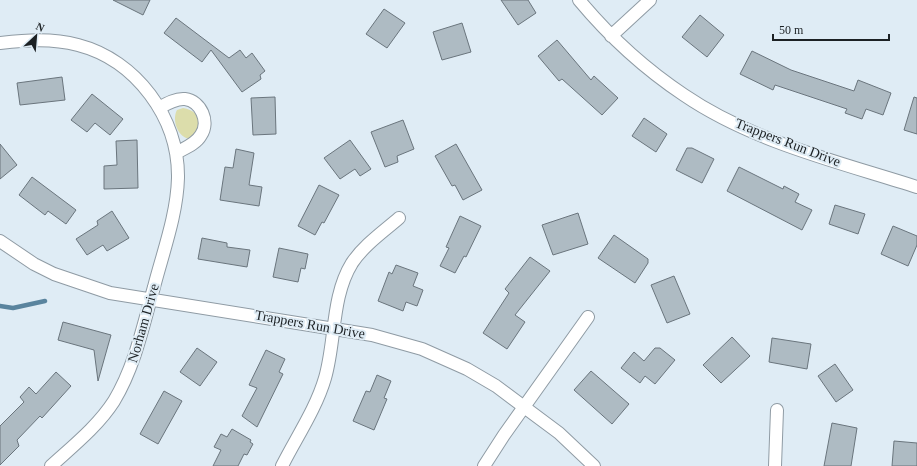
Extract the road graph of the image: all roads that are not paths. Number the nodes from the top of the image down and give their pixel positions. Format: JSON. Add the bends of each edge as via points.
{"nodes":[{"id":1,"x":579,"y":0,"type":"edge"},
{"id":2,"x":650,"y":0,"type":"edge"},
{"id":3,"x":611,"y":36,"type":"junction"},
{"id":4,"x":0,"y":43,"type":"edge"},
{"id":5,"x":158,"y":108,"type":"junction"},
{"id":6,"x":176,"y":153,"type":"junction"},
{"id":7,"x":917,"y":187,"type":"edge"},
{"id":8,"x":399,"y":218,"type":"dead end"},
{"id":9,"x":0,"y":241,"type":"edge"},
{"id":10,"x":150,"y":299,"type":"junction"},
{"id":11,"x":588,"y":317,"type":"dead end"},
{"id":12,"x":334,"y":328,"type":"junction"},
{"id":13,"x":524,"y":406,"type":"junction"},
{"id":14,"x":777,"y":410,"type":"dead end"},
{"id":15,"x":51,"y":466,"type":"edge"},
{"id":16,"x":282,"y":466,"type":"edge"},
{"id":17,"x":484,"y":466,"type":"edge"},
{"id":18,"x":594,"y":466,"type":"edge"},
{"id":19,"x":775,"y":466,"type":"edge"}],
"edges":[{"from":1,"to":3,"type":"street","name":"Trappers Run Drive"},
{"from":2,"to":3,"type":"street"},
{"from":3,"to":7,"type":"street","name":"Trappers Run Drive","via":[[658,77],[717,114],[769,138]]},
{"from":4,"to":5,"type":"street","name":"Norham Drive","via":[[40,40],[79,45],[97,52],[140,80]]},
{"from":5,"to":6,"type":"street","name":"Norham Drive"},
{"from":5,"to":6,"type":"street","via":[[185,99],[196,104],[204,115],[202,135]]},
{"from":6,"to":10,"type":"street","name":"Norham Drive","via":[[176,204]]},
{"from":8,"to":12,"type":"street","via":[[373,240],[353,262],[343,281]]},
{"from":9,"to":10,"type":"street","name":"Trappers Run Drive","via":[[34,264],[76,282],[110,293]]},
{"from":10,"to":12,"type":"street","name":"Trappers Run Drive"},
{"from":10,"to":15,"type":"street","name":"Norham Drive","via":[[132,363],[116,397],[102,418]]},
{"from":11,"to":13,"type":"street"},
{"from":12,"to":13,"type":"street","name":"Trappers Run Drive","via":[[379,336],[442,357],[496,386]]},
{"from":12,"to":16,"type":"street","via":[[325,378],[319,394]]},
{"from":13,"to":17,"type":"street"},
{"from":13,"to":18,"type":"street","name":"Trappers Run Drive","via":[[559,433]]},
{"from":14,"to":19,"type":"street"}]}
